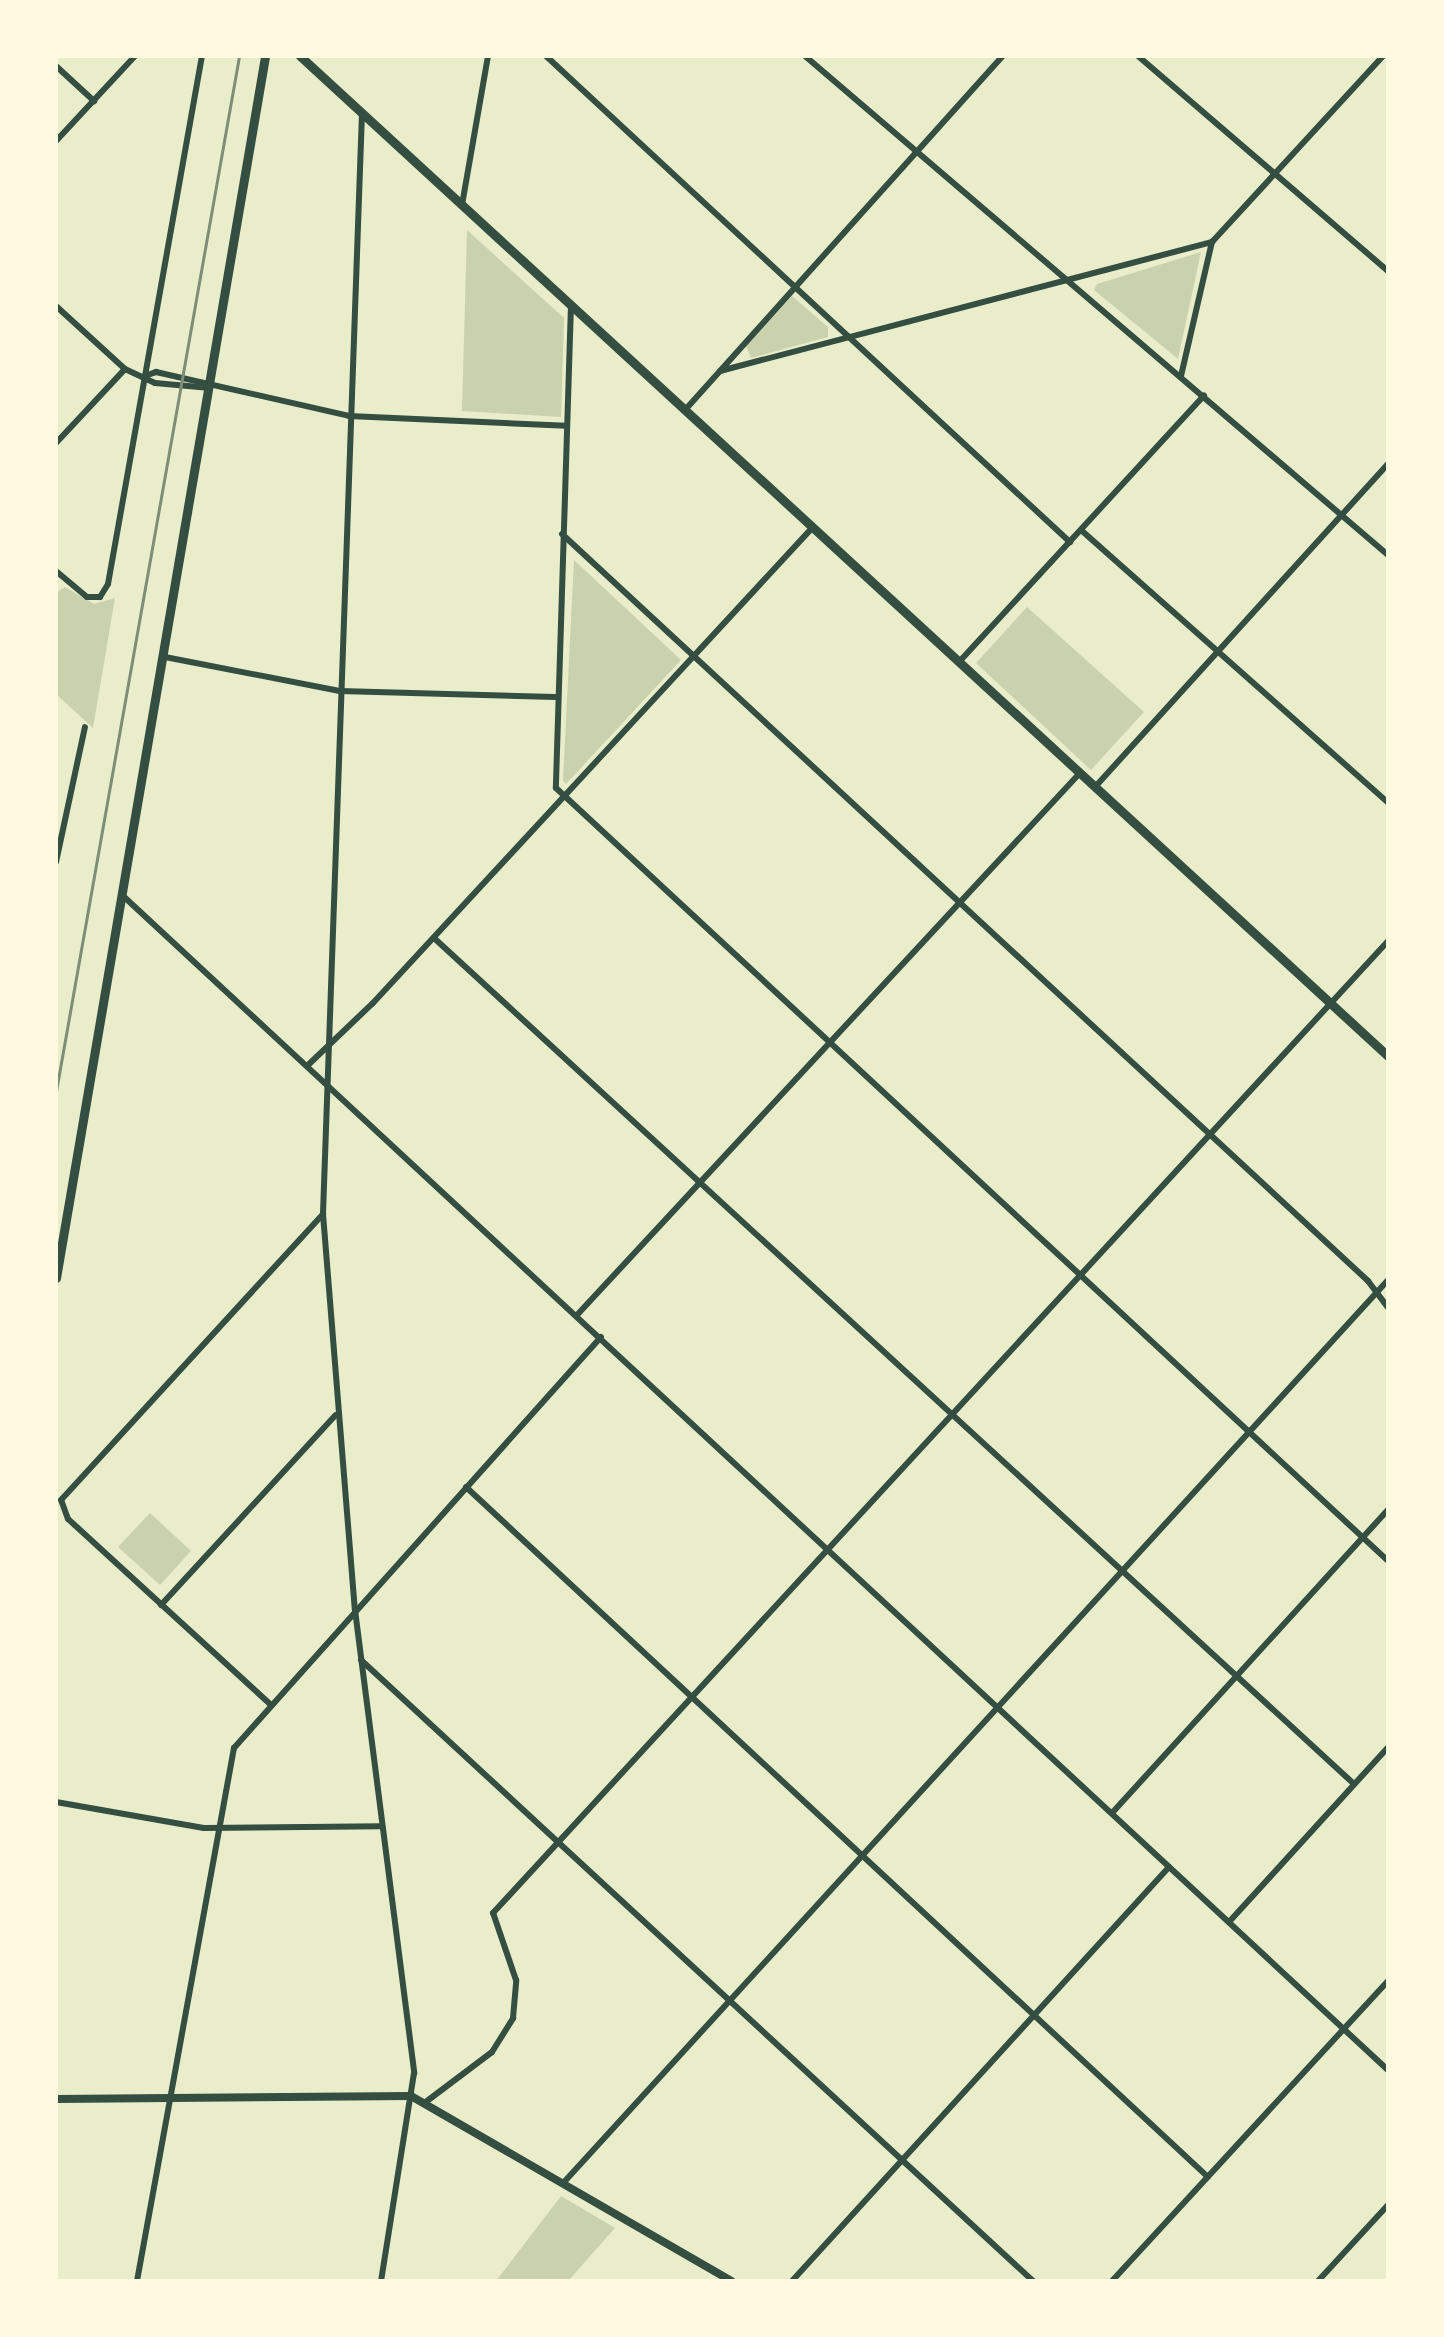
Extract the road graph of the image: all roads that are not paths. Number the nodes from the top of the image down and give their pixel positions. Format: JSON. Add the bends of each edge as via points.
{"nodes":[{"id":1,"x":135,"y":56,"type":"edge"},
{"id":2,"x":202,"y":56,"type":"edge"},
{"id":3,"x":265,"y":56,"type":"edge"},
{"id":4,"x":300,"y":56,"type":"edge"},
{"id":5,"x":488,"y":56,"type":"edge"},
{"id":6,"x":546,"y":56,"type":"edge"},
{"id":7,"x":805,"y":56,"type":"edge"},
{"id":8,"x":1003,"y":56,"type":"edge"},
{"id":9,"x":1138,"y":56,"type":"edge"},
{"id":10,"x":1383,"y":56,"type":"edge"},
{"id":11,"x":56,"y":66,"type":"edge"},
{"id":12,"x":94,"y":101,"type":"junction"},
{"id":13,"x":362,"y":113,"type":"junction"},
{"id":14,"x":56,"y":141,"type":"edge"},
{"id":15,"x":914,"y":152,"type":"junction"},
{"id":16,"x":1276,"y":173,"type":"junction"},
{"id":17,"x":462,"y":205,"type":"junction"},
{"id":18,"x":1212,"y":242,"type":"junction"},
{"id":19,"x":1388,"y":271,"type":"edge"},
{"id":20,"x":1074,"y":283,"type":"junction"},
{"id":21,"x":794,"y":288,"type":"junction"},
{"id":22,"x":571,"y":305,"type":"junction"},
{"id":23,"x":56,"y":306,"type":"edge"},
{"id":24,"x":847,"y":338,"type":"junction"},
{"id":25,"x":125,"y":369,"type":"junction"},
{"id":26,"x":720,"y":371,"type":"junction"},
{"id":27,"x":145,"y":376,"type":"junction"},
{"id":28,"x":1181,"y":376,"type":"junction"},
{"id":29,"x":210,"y":388,"type":"junction"},
{"id":30,"x":1204,"y":396,"type":"junction"},
{"id":31,"x":685,"y":410,"type":"junction"},
{"id":32,"x":349,"y":416,"type":"junction"},
{"id":33,"x":566,"y":426,"type":"junction"},
{"id":34,"x":56,"y":443,"type":"edge"},
{"id":35,"x":1388,"y":464,"type":"edge"},
{"id":36,"x":1341,"y":515,"type":"junction"},
{"id":37,"x":813,"y":527,"type":"junction"},
{"id":38,"x":1081,"y":530,"type":"junction"},
{"id":39,"x":562,"y":534,"type":"junction"},
{"id":40,"x":1070,"y":542,"type":"junction"},
{"id":41,"x":1388,"y":555,"type":"edge"},
{"id":42,"x":56,"y":571,"type":"edge"},
{"id":43,"x":1217,"y":652,"type":"junction"},
{"id":44,"x":694,"y":654,"type":"junction"},
{"id":45,"x":165,"y":657,"type":"junction"},
{"id":46,"x":959,"y":662,"type":"junction"},
{"id":47,"x":340,"y":691,"type":"junction"},
{"id":48,"x":555,"y":697,"type":"junction"},
{"id":49,"x":85,"y":727,"type":"dead end"},
{"id":50,"x":1080,"y":773,"type":"junction"},
{"id":51,"x":1095,"y":787,"type":"junction"},
{"id":52,"x":563,"y":796,"type":"junction"},
{"id":53,"x":1388,"y":803,"type":"edge"},
{"id":54,"x":58,"y":836,"type":"edge"},
{"id":55,"x":56,"y":862,"type":"edge"},
{"id":56,"x":121,"y":894,"type":"junction"},
{"id":57,"x":960,"y":902,"type":"junction"},
{"id":58,"x":434,"y":938,"type":"junction"},
{"id":59,"x":1388,"y":941,"type":"edge"},
{"id":60,"x":1330,"y":1003,"type":"junction"},
{"id":61,"x":829,"y":1043,"type":"junction"},
{"id":62,"x":330,"y":1048,"type":"junction"},
{"id":63,"x":1388,"y":1056,"type":"edge"},
{"id":64,"x":307,"y":1066,"type":"junction"},
{"id":65,"x":328,"y":1085,"type":"junction"},
{"id":66,"x":1209,"y":1132,"type":"junction"},
{"id":67,"x":698,"y":1184,"type":"junction"},
{"id":68,"x":323,"y":1214,"type":"junction"},
{"id":69,"x":1078,"y":1274,"type":"junction"},
{"id":70,"x":56,"y":1278,"type":"edge"},
{"id":71,"x":1388,"y":1280,"type":"edge"},
{"id":72,"x":1376,"y":1293,"type":"junction"},
{"id":73,"x":1388,"y":1308,"type":"edge"},
{"id":74,"x":577,"y":1315,"type":"junction"},
{"id":75,"x":601,"y":1337,"type":"junction"},
{"id":76,"x":950,"y":1414,"type":"junction"},
{"id":77,"x":336,"y":1415,"type":"junction"},
{"id":78,"x":1249,"y":1432,"type":"junction"},
{"id":79,"x":466,"y":1487,"type":"junction"},
{"id":80,"x":1388,"y":1510,"type":"edge"},
{"id":81,"x":1363,"y":1538,"type":"junction"},
{"id":82,"x":826,"y":1548,"type":"junction"},
{"id":83,"x":1388,"y":1561,"type":"edge"},
{"id":84,"x":1122,"y":1571,"type":"junction"},
{"id":85,"x":161,"y":1605,"type":"junction"},
{"id":86,"x":355,"y":1610,"type":"junction"},
{"id":87,"x":361,"y":1660,"type":"junction"},
{"id":88,"x":1237,"y":1675,"type":"junction"},
{"id":89,"x":690,"y":1696,"type":"junction"},
{"id":90,"x":270,"y":1704,"type":"junction"},
{"id":91,"x":997,"y":1708,"type":"junction"},
{"id":92,"x":1388,"y":1747,"type":"edge"},
{"id":93,"x":1354,"y":1784,"type":"junction"},
{"id":94,"x":56,"y":1802,"type":"edge"},
{"id":95,"x":1112,"y":1813,"type":"junction"},
{"id":96,"x":382,"y":1826,"type":"junction"},
{"id":97,"x":216,"y":1829,"type":"junction"},
{"id":98,"x":558,"y":1841,"type":"junction"},
{"id":99,"x":863,"y":1855,"type":"junction"},
{"id":100,"x":1169,"y":1867,"type":"junction"},
{"id":101,"x":1229,"y":1922,"type":"junction"},
{"id":102,"x":1388,"y":1981,"type":"edge"},
{"id":103,"x":730,"y":2000,"type":"junction"},
{"id":104,"x":1034,"y":2015,"type":"junction"},
{"id":105,"x":1344,"y":2029,"type":"junction"},
{"id":106,"x":1388,"y":2070,"type":"edge"},
{"id":107,"x":411,"y":2096,"type":"junction"},
{"id":108,"x":56,"y":2099,"type":"edge"},
{"id":109,"x":170,"y":2099,"type":"junction"},
{"id":110,"x":427,"y":2101,"type":"junction"},
{"id":111,"x":903,"y":2159,"type":"junction"},
{"id":112,"x":1208,"y":2177,"type":"junction"},
{"id":113,"x":565,"y":2181,"type":"junction"},
{"id":114,"x":1388,"y":2205,"type":"edge"},
{"id":115,"x":137,"y":2281,"type":"edge"},
{"id":116,"x":381,"y":2281,"type":"edge"},
{"id":117,"x":732,"y":2281,"type":"edge"},
{"id":118,"x":792,"y":2281,"type":"edge"},
{"id":119,"x":1033,"y":2281,"type":"edge"},
{"id":120,"x":1112,"y":2281,"type":"edge"},
{"id":121,"x":1318,"y":2281,"type":"edge"}],
"edges":[{"from":1,"to":12,"type":"street"},
{"from":2,"to":27,"type":"street"},
{"from":3,"to":29,"type":"main road"},
{"from":4,"to":13,"type":"main road"},
{"from":5,"to":17,"type":"street"},
{"from":6,"to":21,"type":"street"},
{"from":7,"to":15,"type":"street"},
{"from":8,"to":15,"type":"street"},
{"from":9,"to":16,"type":"street"},
{"from":10,"to":16,"type":"street"},
{"from":11,"to":12,"type":"street"},
{"from":12,"to":14,"type":"street"},
{"from":13,"to":17,"type":"main road"},
{"from":13,"to":32,"type":"street"},
{"from":15,"to":20,"type":"street"},
{"from":15,"to":21,"type":"street"},
{"from":16,"to":18,"type":"street"},
{"from":16,"to":19,"type":"street"},
{"from":17,"to":22,"type":"main road"},
{"from":18,"to":20,"type":"street"},
{"from":18,"to":28,"type":"street"},
{"from":20,"to":24,"type":"street"},
{"from":20,"to":28,"type":"street"},
{"from":21,"to":24,"type":"street"},
{"from":21,"to":26,"type":"street"},
{"from":22,"to":31,"type":"main road"},
{"from":22,"to":33,"type":"street"},
{"from":23,"to":25,"type":"street"},
{"from":24,"to":26,"type":"street"},
{"from":24,"to":40,"type":"street"},
{"from":25,"to":27,"type":"street"},
{"from":25,"to":34,"type":"street"},
{"from":26,"to":31,"type":"street"},
{"from":27,"to":29,"type":"street"},
{"from":27,"to":42,"type":"street","via":[[108,584],[100,597],[82,595]]},
{"from":28,"to":30,"type":"street"},
{"from":29,"to":32,"type":"street"},
{"from":29,"to":45,"type":"main road"},
{"from":30,"to":36,"type":"street"},
{"from":30,"to":38,"type":"street"},
{"from":31,"to":37,"type":"main road"},
{"from":32,"to":33,"type":"street"},
{"from":32,"to":47,"type":"street"},
{"from":33,"to":39,"type":"street"},
{"from":35,"to":36,"type":"street"},
{"from":36,"to":41,"type":"street"},
{"from":36,"to":43,"type":"street"},
{"from":37,"to":44,"type":"street"},
{"from":37,"to":46,"type":"main road"},
{"from":38,"to":40,"type":"street"},
{"from":38,"to":43,"type":"street"},
{"from":39,"to":44,"type":"street"},
{"from":39,"to":48,"type":"street"},
{"from":40,"to":46,"type":"street"},
{"from":43,"to":51,"type":"street"},
{"from":43,"to":53,"type":"street"},
{"from":44,"to":52,"type":"street"},
{"from":44,"to":57,"type":"street"},
{"from":45,"to":47,"type":"street"},
{"from":45,"to":56,"type":"main road"},
{"from":46,"to":50,"type":"main road"},
{"from":47,"to":48,"type":"street"},
{"from":47,"to":62,"type":"street"},
{"from":48,"to":52,"type":"street","via":[[553,780]]},
{"from":49,"to":54,"type":"street"},
{"from":50,"to":51,"type":"main road"},
{"from":50,"to":57,"type":"street"},
{"from":51,"to":60,"type":"main road"},
{"from":52,"to":58,"type":"street"},
{"from":52,"to":61,"type":"street"},
{"from":54,"to":55,"type":"street"},
{"from":56,"to":64,"type":"street"},
{"from":56,"to":70,"type":"main road"},
{"from":57,"to":61,"type":"street"},
{"from":57,"to":66,"type":"street"},
{"from":58,"to":62,"type":"street"},
{"from":58,"to":67,"type":"street"},
{"from":59,"to":60,"type":"street"},
{"from":60,"to":63,"type":"main road"},
{"from":60,"to":66,"type":"street"},
{"from":61,"to":67,"type":"street"},
{"from":61,"to":69,"type":"street"},
{"from":62,"to":64,"type":"street"},
{"from":62,"to":65,"type":"street"},
{"from":64,"to":65,"type":"street"},
{"from":65,"to":68,"type":"street"},
{"from":65,"to":74,"type":"street"},
{"from":66,"to":69,"type":"street"},
{"from":66,"to":72,"type":"street"},
{"from":67,"to":74,"type":"street"},
{"from":67,"to":76,"type":"street"},
{"from":68,"to":77,"type":"street"},
{"from":68,"to":85,"type":"street","via":[[61,1506]]},
{"from":69,"to":76,"type":"street"},
{"from":69,"to":78,"type":"street"},
{"from":71,"to":72,"type":"street"},
{"from":72,"to":73,"type":"street"},
{"from":72,"to":78,"type":"street"},
{"from":74,"to":75,"type":"street"},
{"from":75,"to":79,"type":"street"},
{"from":75,"to":82,"type":"street"},
{"from":76,"to":82,"type":"street"},
{"from":76,"to":84,"type":"street"},
{"from":77,"to":85,"type":"street"},
{"from":77,"to":86,"type":"street"},
{"from":78,"to":81,"type":"street"},
{"from":78,"to":84,"type":"street"},
{"from":79,"to":86,"type":"street"},
{"from":79,"to":89,"type":"street"},
{"from":80,"to":81,"type":"street"},
{"from":81,"to":83,"type":"street"},
{"from":81,"to":88,"type":"street"},
{"from":82,"to":89,"type":"street"},
{"from":82,"to":91,"type":"street"},
{"from":84,"to":88,"type":"street"},
{"from":84,"to":91,"type":"street"},
{"from":85,"to":90,"type":"street"},
{"from":86,"to":87,"type":"street"},
{"from":86,"to":90,"type":"street"},
{"from":87,"to":96,"type":"street"},
{"from":87,"to":98,"type":"street"},
{"from":88,"to":93,"type":"street"},
{"from":88,"to":95,"type":"street"},
{"from":89,"to":98,"type":"street"},
{"from":89,"to":99,"type":"street"},
{"from":90,"to":97,"type":"street","via":[[234,1748]]},
{"from":91,"to":95,"type":"street"},
{"from":91,"to":99,"type":"street"},
{"from":92,"to":93,"type":"street"},
{"from":93,"to":101,"type":"street"},
{"from":94,"to":97,"type":"street"},
{"from":95,"to":100,"type":"street"},
{"from":96,"to":97,"type":"street"},
{"from":96,"to":107,"type":"street"},
{"from":97,"to":109,"type":"street"},
{"from":98,"to":103,"type":"street"},
{"from":98,"to":110,"type":"street","via":[[493,1913],[516,1980],[513,2018],[492,2052]]},
{"from":99,"to":103,"type":"street"},
{"from":99,"to":104,"type":"street"},
{"from":100,"to":101,"type":"street"},
{"from":100,"to":104,"type":"street"},
{"from":101,"to":105,"type":"street"},
{"from":102,"to":105,"type":"street"},
{"from":103,"to":111,"type":"street"},
{"from":103,"to":113,"type":"street"},
{"from":104,"to":111,"type":"street"},
{"from":104,"to":112,"type":"street"},
{"from":105,"to":106,"type":"street"},
{"from":105,"to":112,"type":"street"},
{"from":107,"to":109,"type":"street"},
{"from":107,"to":110,"type":"street"},
{"from":107,"to":116,"type":"street"},
{"from":108,"to":109,"type":"street"},
{"from":109,"to":115,"type":"street"},
{"from":110,"to":113,"type":"street"},
{"from":111,"to":118,"type":"street"},
{"from":111,"to":119,"type":"street"},
{"from":112,"to":120,"type":"street"},
{"from":113,"to":117,"type":"street"},
{"from":114,"to":121,"type":"street"}]}
